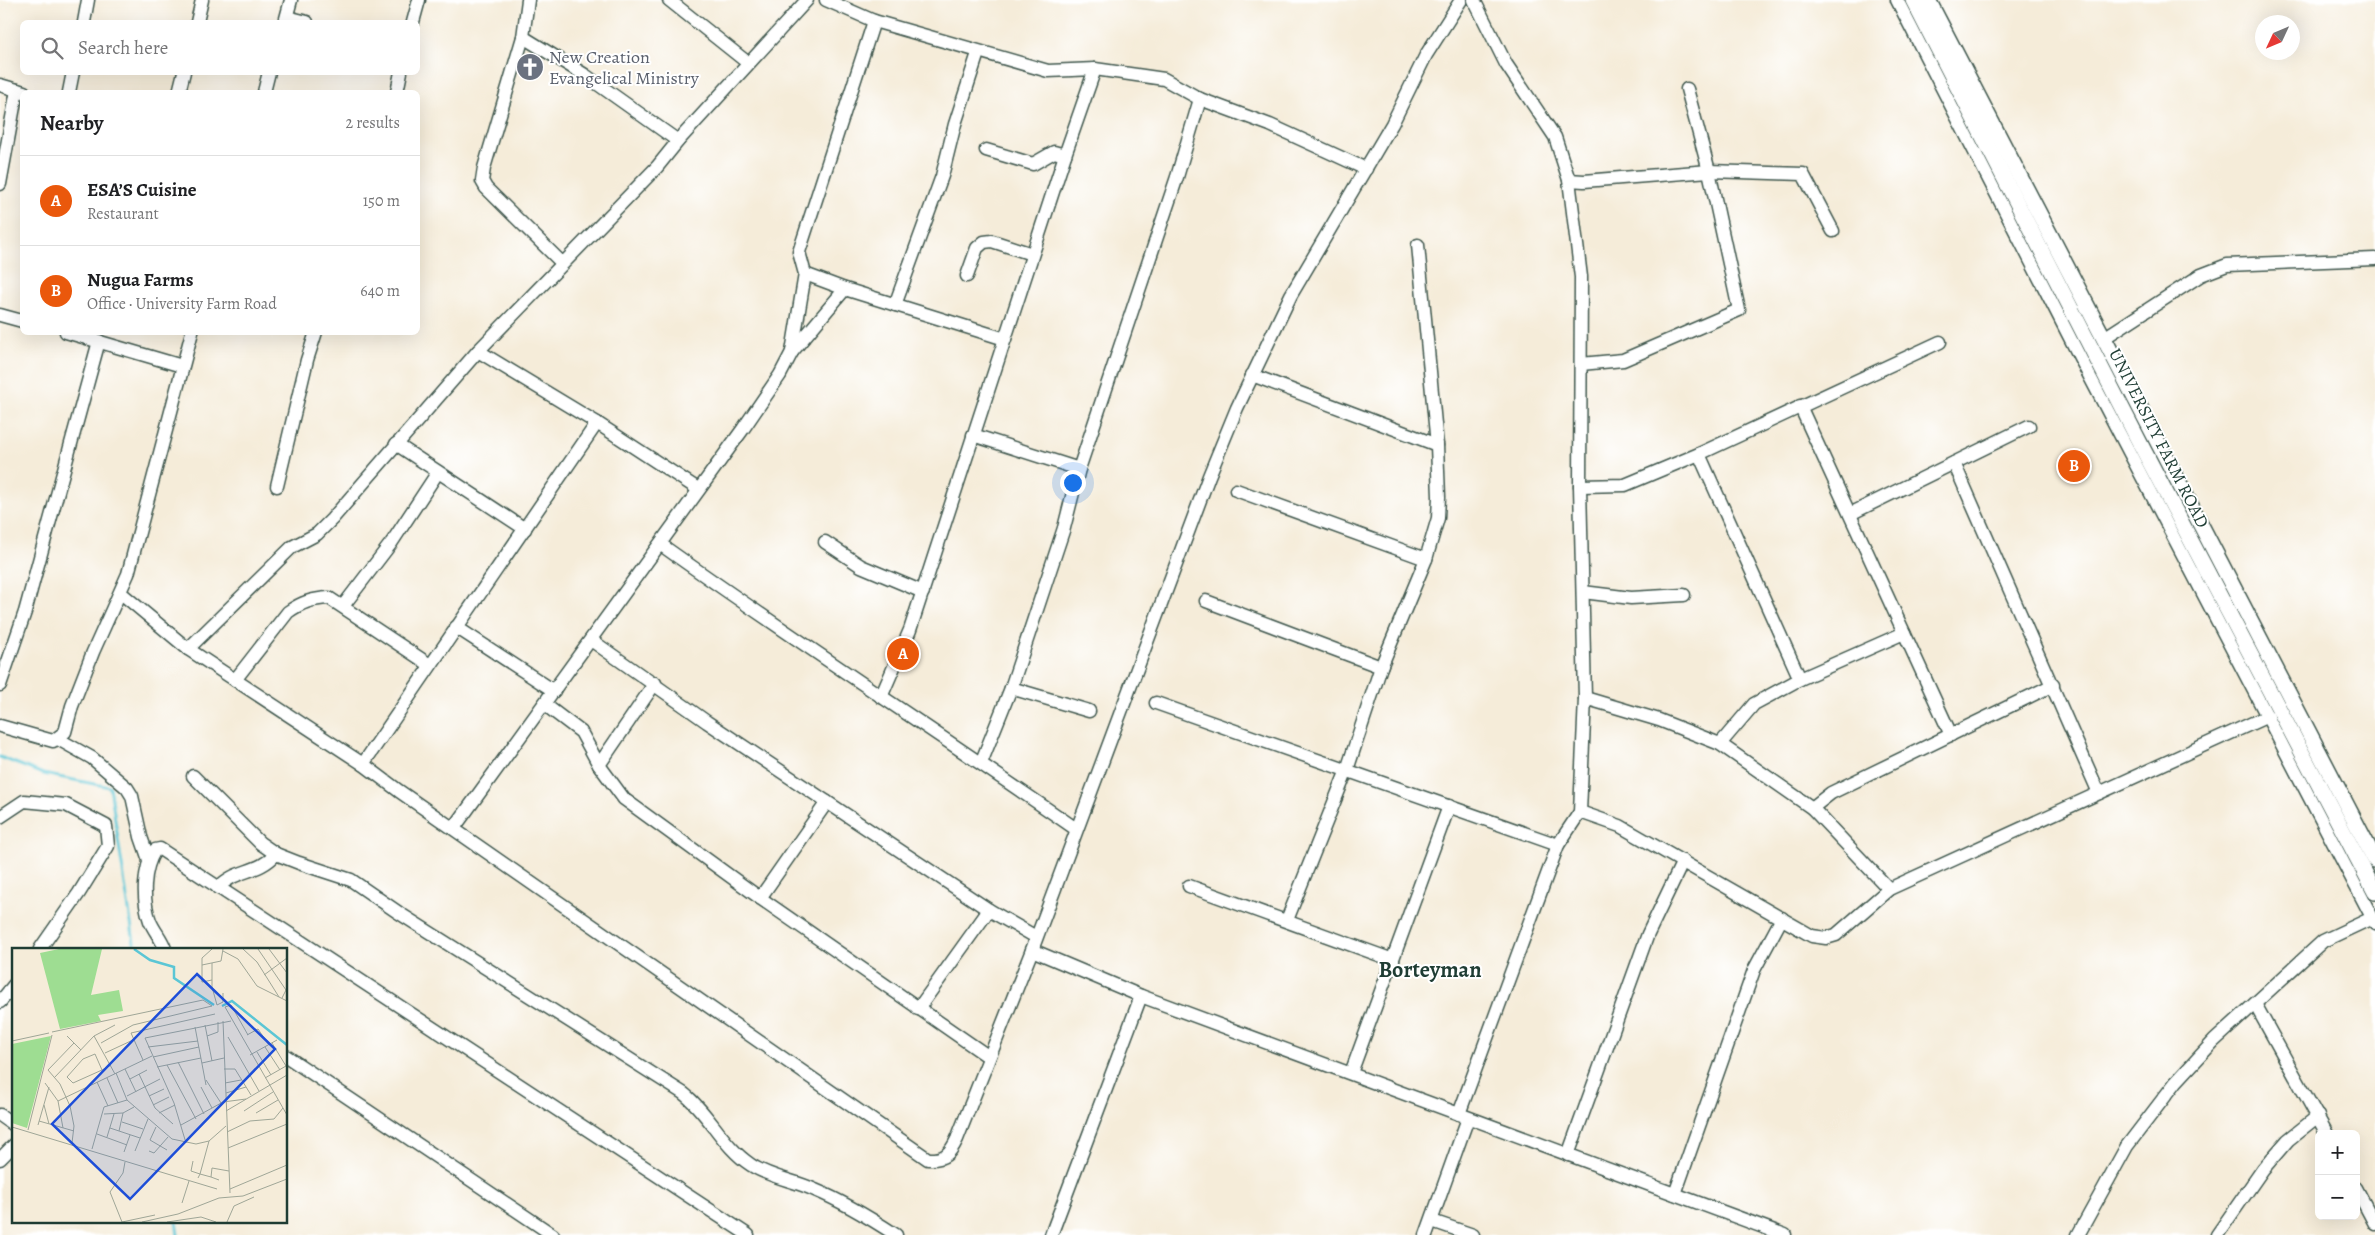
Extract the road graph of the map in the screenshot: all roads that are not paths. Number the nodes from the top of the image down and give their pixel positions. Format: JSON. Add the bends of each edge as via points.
{"nodes":[{"id":1,"x":88,"y":0,"type":"edge"},
{"id":2,"x":202,"y":0,"type":"edge"},
{"id":3,"x":291,"y":0,"type":"edge"},
{"id":4,"x":419,"y":0,"type":"edge"},
{"id":5,"x":528,"y":0,"type":"edge"},
{"id":6,"x":669,"y":0,"type":"edge"},
{"id":7,"x":807,"y":0,"type":"edge"},
{"id":8,"x":826,"y":0,"type":"edge"},
{"id":9,"x":1461,"y":0,"type":"edge"},
{"id":10,"x":1474,"y":0,"type":"edge"},
{"id":11,"x":1897,"y":0,"type":"edge"},
{"id":12,"x":1913,"y":0,"type":"edge"},
{"id":13,"x":1928,"y":0,"type":"edge"},
{"id":14,"x":84,"y":20,"type":"edge"},
{"id":15,"x":197,"y":20,"type":"edge"},
{"id":16,"x":286,"y":20,"type":"edge"},
{"id":17,"x":414,"y":20,"type":"edge"},
{"id":18,"x":874,"y":21,"type":"junction"},
{"id":19,"x":523,"y":37,"type":"junction"},
{"id":20,"x":978,"y":53,"type":"junction"},
{"id":21,"x":748,"y":63,"type":"junction"},
{"id":22,"x":1096,"y":70,"type":"junction"},
{"id":23,"x":72,"y":75,"type":"edge"},
{"id":24,"x":183,"y":75,"type":"edge"},
{"id":25,"x":268,"y":75,"type":"edge"},
{"id":26,"x":400,"y":75,"type":"edge"},
{"id":27,"x":0,"y":86,"type":"edge"},
{"id":28,"x":1687,"y":89,"type":"dead end"},
{"id":29,"x":69,"y":90,"type":"edge"},
{"id":30,"x":180,"y":90,"type":"edge"},
{"id":31,"x":264,"y":90,"type":"edge"},
{"id":32,"x":397,"y":90,"type":"edge"},
{"id":33,"x":20,"y":92,"type":"edge"},
{"id":34,"x":1200,"y":98,"type":"junction"},
{"id":35,"x":678,"y":141,"type":"junction"},
{"id":36,"x":986,"y":150,"type":"dead end"},
{"id":37,"x":1065,"y":155,"type":"junction"},
{"id":38,"x":1366,"y":169,"type":"junction"},
{"id":39,"x":1709,"y":171,"type":"junction"},
{"id":40,"x":1569,"y":180,"type":"junction"},
{"id":41,"x":0,"y":184,"type":"edge"},
{"id":42,"x":1833,"y":232,"type":"dead end"},
{"id":43,"x":1418,"y":245,"type":"dead end"},
{"id":44,"x":1032,"y":254,"type":"junction"},
{"id":45,"x":2375,"y":259,"type":"edge"},
{"id":46,"x":562,"y":263,"type":"junction"},
{"id":47,"x":805,"y":274,"type":"junction"},
{"id":48,"x":967,"y":276,"type":"dead end"},
{"id":49,"x":845,"y":289,"type":"junction"},
{"id":50,"x":895,"y":305,"type":"junction"},
{"id":51,"x":0,"y":315,"type":"edge"},
{"id":52,"x":20,"y":320,"type":"edge"},
{"id":53,"x":77,"y":335,"type":"edge"},
{"id":54,"x":191,"y":335,"type":"edge"},
{"id":55,"x":315,"y":335,"type":"edge"},
{"id":56,"x":2104,"y":338,"type":"junction"},
{"id":57,"x":1004,"y":339,"type":"junction"},
{"id":58,"x":99,"y":341,"type":"junction"},
{"id":59,"x":1940,"y":342,"type":"dead end"},
{"id":60,"x":478,"y":351,"type":"junction"},
{"id":61,"x":792,"y":352,"type":"junction"},
{"id":62,"x":1581,"y":364,"type":"junction"},
{"id":63,"x":182,"y":366,"type":"junction"},
{"id":64,"x":1252,"y":375,"type":"junction"},
{"id":65,"x":1800,"y":406,"type":"junction"},
{"id":66,"x":597,"y":423,"type":"junction"},
{"id":67,"x":2029,"y":426,"type":"dead end"},
{"id":68,"x":974,"y":435,"type":"junction"},
{"id":69,"x":396,"y":444,"type":"junction"},
{"id":70,"x":1437,"y":445,"type":"junction"},
{"id":71,"x":1699,"y":454,"type":"junction"},
{"id":72,"x":1954,"y":463,"type":"junction"},
{"id":73,"x":1079,"y":469,"type":"junction"},
{"id":74,"x":438,"y":472,"type":"junction"},
{"id":75,"x":277,"y":486,"type":"dead end"},
{"id":76,"x":1580,"y":486,"type":"junction"},
{"id":77,"x":698,"y":489,"type":"junction"},
{"id":78,"x":1236,"y":490,"type":"dead end"},
{"id":79,"x":1850,"y":514,"type":"junction"},
{"id":80,"x":525,"y":529,"type":"junction"},
{"id":81,"x":825,"y":542,"type":"dead end"},
{"id":82,"x":660,"y":544,"type":"junction"},
{"id":83,"x":1426,"y":559,"type":"junction"},
{"id":84,"x":923,"y":592,"type":"junction"},
{"id":85,"x":1583,"y":592,"type":"junction"},
{"id":86,"x":120,"y":593,"type":"junction"},
{"id":87,"x":1684,"y":595,"type":"dead end"},
{"id":88,"x":1206,"y":601,"type":"dead end"},
{"id":89,"x":343,"y":606,"type":"junction"},
{"id":90,"x":456,"y":627,"type":"junction"},
{"id":91,"x":1904,"y":633,"type":"junction"},
{"id":92,"x":591,"y":640,"type":"junction"},
{"id":93,"x":188,"y":649,"type":"junction"},
{"id":94,"x":430,"y":665,"type":"junction"},
{"id":95,"x":1380,"y":667,"type":"junction"},
{"id":96,"x":1800,"y":679,"type":"junction"},
{"id":97,"x":234,"y":680,"type":"junction"},
{"id":98,"x":655,"y":683,"type":"junction"},
{"id":99,"x":0,"y":685,"type":"edge"},
{"id":100,"x":2053,"y":685,"type":"junction"},
{"id":101,"x":1011,"y":688,"type":"junction"},
{"id":102,"x":554,"y":691,"type":"junction"},
{"id":103,"x":881,"y":697,"type":"junction"},
{"id":104,"x":1585,"y":698,"type":"junction"},
{"id":105,"x":1156,"y":703,"type":"dead end"},
{"id":106,"x":544,"y":704,"type":"junction"},
{"id":107,"x":1090,"y":711,"type":"dead end"},
{"id":108,"x":2268,"y":716,"type":"junction"},
{"id":109,"x":0,"y":726,"type":"edge"},
{"id":110,"x":1951,"y":735,"type":"junction"},
{"id":111,"x":58,"y":739,"type":"junction"},
{"id":112,"x":1720,"y":744,"type":"junction"},
{"id":113,"x":981,"y":763,"type":"junction"},
{"id":114,"x":363,"y":764,"type":"junction"},
{"id":115,"x":599,"y":765,"type":"junction"},
{"id":116,"x":1346,"y":770,"type":"junction"},
{"id":117,"x":193,"y":776,"type":"dead end"},
{"id":118,"x":2100,"y":793,"type":"junction"},
{"id":119,"x":827,"y":802,"type":"junction"},
{"id":120,"x":1449,"y":806,"type":"junction"},
{"id":121,"x":1812,"y":808,"type":"junction"},
{"id":122,"x":1580,"y":812,"type":"junction"},
{"id":123,"x":0,"y":817,"type":"edge"},
{"id":124,"x":454,"y":828,"type":"junction"},
{"id":125,"x":1076,"y":829,"type":"junction"},
{"id":126,"x":1558,"y":845,"type":"junction"},
{"id":127,"x":276,"y":854,"type":"junction"},
{"id":128,"x":149,"y":860,"type":"junction"},
{"id":129,"x":2375,"y":860,"type":"edge"},
{"id":130,"x":1682,"y":861,"type":"junction"},
{"id":131,"x":1189,"y":886,"type":"dead end"},
{"id":132,"x":218,"y":888,"type":"junction"},
{"id":133,"x":1889,"y":889,"type":"junction"},
{"id":134,"x":2375,"y":892,"type":"edge"},
{"id":135,"x":760,"y":898,"type":"junction"},
{"id":136,"x":989,"y":910,"type":"junction"},
{"id":137,"x":1782,"y":918,"type":"junction"},
{"id":138,"x":1287,"y":920,"type":"junction"},
{"id":139,"x":2374,"y":920,"type":"edge"},
{"id":140,"x":1036,"y":937,"type":"junction"},
{"id":141,"x":41,"y":948,"type":"edge"},
{"id":142,"x":164,"y":948,"type":"edge"},
{"id":143,"x":1032,"y":950,"type":"junction"},
{"id":144,"x":1393,"y":960,"type":"junction"},
{"id":145,"x":12,"y":987,"type":"edge"},
{"id":146,"x":1141,"y":996,"type":"junction"},
{"id":147,"x":0,"y":1002,"type":"edge"},
{"id":148,"x":2255,"y":1004,"type":"junction"},
{"id":149,"x":918,"y":1009,"type":"junction"},
{"id":150,"x":288,"y":1057,"type":"edge"},
{"id":151,"x":989,"y":1057,"type":"junction"},
{"id":152,"x":1350,"y":1073,"type":"junction"},
{"id":153,"x":0,"y":1115,"type":"edge"},
{"id":154,"x":1464,"y":1116,"type":"junction"},
{"id":155,"x":2318,"y":1116,"type":"junction"},
{"id":156,"x":12,"y":1123,"type":"edge"},
{"id":157,"x":2325,"y":1130,"type":"edge"},
{"id":158,"x":12,"y":1147,"type":"edge"},
{"id":159,"x":1568,"y":1155,"type":"junction"},
{"id":160,"x":0,"y":1160,"type":"edge"},
{"id":161,"x":1675,"y":1194,"type":"junction"},
{"id":162,"x":2360,"y":1196,"type":"edge"},
{"id":163,"x":1432,"y":1221,"type":"junction"},
{"id":164,"x":2375,"y":1224,"type":"edge"},
{"id":165,"x":553,"y":1235,"type":"edge"},
{"id":166,"x":748,"y":1235,"type":"edge"},
{"id":167,"x":896,"y":1235,"type":"edge"},
{"id":168,"x":1051,"y":1235,"type":"edge"},
{"id":169,"x":1426,"y":1235,"type":"edge"},
{"id":170,"x":1473,"y":1235,"type":"edge"},
{"id":171,"x":1785,"y":1235,"type":"edge"},
{"id":172,"x":2078,"y":1235,"type":"edge"},
{"id":173,"x":2216,"y":1235,"type":"edge"}],
"edges":[{"from":1,"to":14,"type":"street"},
{"from":2,"to":15,"type":"street"},
{"from":3,"to":16,"type":"street"},
{"from":4,"to":17,"type":"street"},
{"from":5,"to":19,"type":"street"},
{"from":6,"to":21,"type":"street"},
{"from":7,"to":21,"type":"street"},
{"from":8,"to":18,"type":"street"},
{"from":9,"to":38,"type":"street","via":[[1426,55]]},
{"from":10,"to":40,"type":"street","via":[[1506,64],[1555,137]]},
{"from":11,"to":108,"type":"street"},
{"from":12,"to":134,"type":"street","name":"UNIVERSITY FARM ROAD"},
{"from":13,"to":56,"type":"street","name":"UNIVERSITY FARM ROAD"},
{"from":18,"to":20,"type":"street"},
{"from":18,"to":47,"type":"street","via":[[799,252]]},
{"from":19,"to":35,"type":"street","via":[[585,75]]},
{"from":19,"to":46,"type":"street","via":[[482,180],[486,188]]},
{"from":20,"to":22,"type":"street","via":[[1048,71]]},
{"from":20,"to":50,"type":"street","via":[[942,176]]},
{"from":21,"to":35,"type":"street"},
{"from":22,"to":34,"type":"street","via":[[1164,79]]},
{"from":22,"to":37,"type":"street"},
{"from":23,"to":29,"type":"street"},
{"from":24,"to":30,"type":"street"},
{"from":25,"to":31,"type":"street"},
{"from":26,"to":32,"type":"street"},
{"from":27,"to":33,"type":"street"},
{"from":28,"to":39,"type":"street"},
{"from":33,"to":41,"type":"street"},
{"from":34,"to":38,"type":"street","via":[[1270,125]]},
{"from":34,"to":73,"type":"street","via":[[1177,177]]},
{"from":35,"to":46,"type":"street","via":[[657,167]]},
{"from":36,"to":37,"type":"street","via":[[1033,164],[1054,152]]},
{"from":37,"to":44,"type":"street"},
{"from":38,"to":64,"type":"street","via":[[1291,295]]},
{"from":39,"to":40,"type":"street"},
{"from":39,"to":42,"type":"street","via":[[1803,174]]},
{"from":39,"to":62,"type":"street","via":[[1738,310],[1623,360]]},
{"from":40,"to":62,"type":"street","via":[[1581,277]]},
{"from":43,"to":70,"type":"street"},
{"from":44,"to":48,"type":"street","via":[[992,241],[984,242],[977,248]]},
{"from":44,"to":57,"type":"street"},
{"from":45,"to":56,"type":"street","via":[[2227,265],[2201,275]]},
{"from":46,"to":60,"type":"street"},
{"from":47,"to":49,"type":"street"},
{"from":47,"to":61,"type":"street"},
{"from":49,"to":50,"type":"street"},
{"from":49,"to":61,"type":"street"},
{"from":50,"to":57,"type":"street"},
{"from":51,"to":52,"type":"street"},
{"from":53,"to":58,"type":"street"},
{"from":54,"to":63,"type":"street"},
{"from":55,"to":75,"type":"street"},
{"from":56,"to":129,"type":"street","name":"UNIVERSITY FARM ROAD"},
{"from":57,"to":68,"type":"street"},
{"from":58,"to":63,"type":"street"},
{"from":58,"to":99,"type":"street","via":[[25,612]]},
{"from":59,"to":65,"type":"street"},
{"from":60,"to":66,"type":"street"},
{"from":60,"to":69,"type":"street"},
{"from":61,"to":77,"type":"street","via":[[748,422]]},
{"from":62,"to":76,"type":"street"},
{"from":63,"to":86,"type":"street","via":[[131,565]]},
{"from":64,"to":70,"type":"street"},
{"from":64,"to":125,"type":"street","via":[[1208,476]]},
{"from":65,"to":71,"type":"street"},
{"from":65,"to":79,"type":"street"},
{"from":66,"to":77,"type":"street"},
{"from":66,"to":80,"type":"street"},
{"from":67,"to":72,"type":"street"},
{"from":68,"to":73,"type":"street"},
{"from":68,"to":84,"type":"street"},
{"from":69,"to":74,"type":"street"},
{"from":69,"to":93,"type":"street","via":[[322,530],[292,547]]},
{"from":70,"to":83,"type":"street","via":[[1438,518]]},
{"from":71,"to":76,"type":"street","via":[[1625,485]]},
{"from":71,"to":96,"type":"street"},
{"from":72,"to":79,"type":"street"},
{"from":72,"to":100,"type":"street"},
{"from":73,"to":101,"type":"street","via":[[1064,528]]},
{"from":74,"to":80,"type":"street"},
{"from":74,"to":89,"type":"street","via":[[392,542]]},
{"from":76,"to":85,"type":"street"},
{"from":77,"to":82,"type":"street"},
{"from":78,"to":83,"type":"street"},
{"from":79,"to":91,"type":"street"},
{"from":80,"to":90,"type":"street"},
{"from":81,"to":84,"type":"street","via":[[861,566]]},
{"from":82,"to":92,"type":"street"},
{"from":82,"to":103,"type":"street"},
{"from":83,"to":95,"type":"street"},
{"from":84,"to":103,"type":"street"},
{"from":85,"to":87,"type":"street","via":[[1630,598]]},
{"from":85,"to":104,"type":"street"},
{"from":86,"to":93,"type":"street"},
{"from":86,"to":111,"type":"street","via":[[93,652],[65,732]]},
{"from":88,"to":95,"type":"street"},
{"from":89,"to":94,"type":"street"},
{"from":89,"to":97,"type":"street","via":[[329,598],[299,604],[288,612]]},
{"from":90,"to":94,"type":"street"},
{"from":90,"to":102,"type":"street"},
{"from":91,"to":96,"type":"street"},
{"from":91,"to":110,"type":"street"},
{"from":92,"to":98,"type":"street"},
{"from":92,"to":102,"type":"street"},
{"from":93,"to":97,"type":"street"},
{"from":94,"to":114,"type":"street"},
{"from":95,"to":116,"type":"street"},
{"from":96,"to":112,"type":"street","via":[[1754,704]]},
{"from":97,"to":114,"type":"street"},
{"from":98,"to":115,"type":"street"},
{"from":98,"to":119,"type":"street"},
{"from":100,"to":110,"type":"street"},
{"from":100,"to":118,"type":"street"},
{"from":101,"to":107,"type":"street"},
{"from":101,"to":113,"type":"street"},
{"from":102,"to":106,"type":"street"},
{"from":103,"to":113,"type":"street"},
{"from":104,"to":112,"type":"street","via":[[1659,720]]},
{"from":104,"to":122,"type":"street"},
{"from":105,"to":116,"type":"street"},
{"from":106,"to":115,"type":"street","via":[[581,732]]},
{"from":106,"to":124,"type":"street"},
{"from":108,"to":118,"type":"street"},
{"from":108,"to":139,"type":"street"},
{"from":109,"to":111,"type":"street","via":[[47,740]]},
{"from":110,"to":121,"type":"street","via":[[1831,792]]},
{"from":111,"to":128,"type":"street","via":[[92,758],[127,788]]},
{"from":112,"to":121,"type":"street"},
{"from":113,"to":125,"type":"street"},
{"from":114,"to":124,"type":"street"},
{"from":115,"to":135,"type":"street","via":[[624,799]]},
{"from":116,"to":120,"type":"street"},
{"from":116,"to":138,"type":"street"},
{"from":117,"to":127,"type":"street","via":[[260,844]]},
{"from":118,"to":133,"type":"street"},
{"from":119,"to":135,"type":"street"},
{"from":119,"to":136,"type":"street"},
{"from":120,"to":126,"type":"street"},
{"from":120,"to":144,"type":"street"},
{"from":121,"to":133,"type":"street"},
{"from":122,"to":126,"type":"street"},
{"from":122,"to":130,"type":"street","via":[[1620,826]]},
{"from":123,"to":141,"type":"street","via":[[24,801],[66,805],[106,826],[108,846]]},
{"from":124,"to":151,"type":"street","via":[[928,1159],[940,1160],[951,1152]]},
{"from":125,"to":140,"type":"street"},
{"from":126,"to":154,"type":"street"},
{"from":127,"to":132,"type":"street","via":[[258,868],[234,874]]},
{"from":127,"to":167,"type":"street","via":[[351,880],[683,1093],[702,1109],[725,1143],[752,1166],[838,1200]]},
{"from":128,"to":132,"type":"street","via":[[155,850],[160,849]]},
{"from":128,"to":142,"type":"street","via":[[145,879],[146,905],[150,922]]},
{"from":130,"to":137,"type":"street"},
{"from":130,"to":159,"type":"street","via":[[1648,934]]},
{"from":131,"to":138,"type":"street"},
{"from":132,"to":166,"type":"street"},
{"from":133,"to":137,"type":"street","via":[[1836,935],[1826,938],[1812,936]]},
{"from":135,"to":149,"type":"street"},
{"from":136,"to":140,"type":"street"},
{"from":136,"to":149,"type":"street"},
{"from":137,"to":161,"type":"street","via":[[1754,970]]},
{"from":138,"to":144,"type":"street"},
{"from":139,"to":148,"type":"street","via":[[2323,941]]},
{"from":140,"to":143,"type":"street"},
{"from":143,"to":146,"type":"street"},
{"from":143,"to":151,"type":"street"},
{"from":144,"to":152,"type":"street"},
{"from":145,"to":147,"type":"street"},
{"from":146,"to":152,"type":"street"},
{"from":146,"to":168,"type":"street"},
{"from":148,"to":155,"type":"street"},
{"from":148,"to":172,"type":"street","via":[[2214,1041],[2148,1116],[2127,1146]]},
{"from":149,"to":151,"type":"street"},
{"from":150,"to":165,"type":"street"},
{"from":152,"to":154,"type":"street"},
{"from":153,"to":156,"type":"street"},
{"from":154,"to":159,"type":"street"},
{"from":154,"to":163,"type":"street"},
{"from":155,"to":157,"type":"street"},
{"from":155,"to":173,"type":"street","via":[[2288,1140],[2263,1169]]},
{"from":158,"to":160,"type":"street"},
{"from":159,"to":161,"type":"street"},
{"from":161,"to":171,"type":"street"},
{"from":162,"to":164,"type":"street"},
{"from":163,"to":169,"type":"street"},
{"from":163,"to":170,"type":"street"}]}
